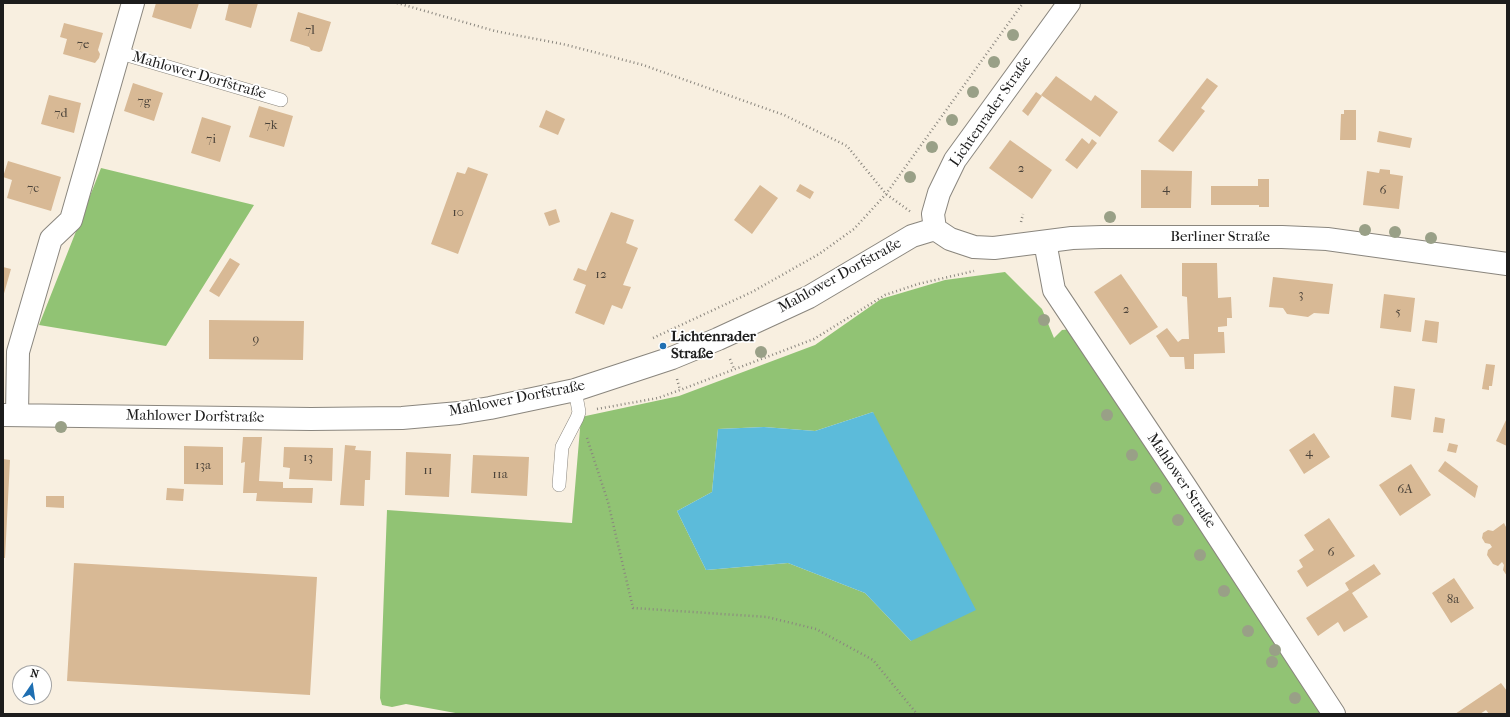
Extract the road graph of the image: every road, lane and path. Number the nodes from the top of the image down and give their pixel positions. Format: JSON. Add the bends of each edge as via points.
{"nodes":[{"id":1,"x":132,"y":3,"type":"edge"},
{"id":2,"x":397,"y":3,"type":"edge"},
{"id":3,"x":1023,"y":3,"type":"edge"},
{"id":4,"x":1068,"y":3,"type":"edge"},
{"id":5,"x":118,"y":52,"type":"junction"},
{"id":6,"x":281,"y":100,"type":"dead end"},
{"id":7,"x":886,"y":194,"type":"junction"},
{"id":8,"x":1023,"y":214,"type":"dead end"},
{"id":9,"x":1021,"y":224,"type":"dead end"},
{"id":10,"x":935,"y":229,"type":"junction"},
{"id":11,"x":1044,"y":242,"type":"junction"},
{"id":12,"x":1507,"y":264,"type":"edge"},
{"id":13,"x":978,"y":271,"type":"dead end"},
{"id":14,"x":653,"y":339,"type":"dead end"},
{"id":15,"x":575,"y":390,"type":"junction"},
{"id":16,"x":10,"y":415,"type":"edge"},
{"id":17,"x":585,"y":431,"type":"dead end"},
{"id":18,"x":560,"y":484,"type":"dead end"},
{"id":19,"x":917,"y":714,"type":"edge"},
{"id":20,"x":1334,"y":714,"type":"edge"}],
"edges":[{"from":1,"to":5,"type":"street","name":"Mahlower Dorfstraße"},
{"from":2,"to":7,"type":"path","via":[[495,31],[567,45],[643,65],[784,115],[846,146]]},
{"from":3,"to":7,"type":"path"},
{"from":4,"to":10,"type":"street","name":"Lichtenrader Straße","via":[[955,160],[939,193],[933,214]]},
{"from":5,"to":6,"type":"lane","name":"Mahlower Dorfstraße"},
{"from":5,"to":16,"type":"street","name":"Mahlower Dorfstraße","via":[[71,220],[51,239],[18,352]]},
{"from":7,"to":14,"type":"path","via":[[854,229],[819,254],[752,292]]},
{"from":8,"to":9,"type":"path"},
{"from":10,"to":11,"type":"street","name":"Berliner Straße","via":[[950,239],[974,247],[994,248]]},
{"from":10,"to":15,"type":"street","name":"Mahlower Dorfstraße","via":[[912,236],[809,297],[718,339],[672,358]]},
{"from":11,"to":12,"type":"street","name":"Berliner Straße","via":[[1102,237],[1282,236],[1327,239]]},
{"from":11,"to":20,"type":"street","name":"Mahlower Straße","via":[[1054,290]]},
{"from":13,"to":15,"type":"path","via":[[918,284],[885,295],[814,339],[658,398],[596,409]]},
{"from":15,"to":16,"type":"street","name":"Mahlower Dorfstraße","via":[[490,408],[402,418]]},
{"from":15,"to":18,"type":"lane","via":[[579,412],[562,447]]},
{"from":17,"to":19,"type":"path","via":[[608,502],[633,608],[767,617],[816,629],[873,660]]}]}
